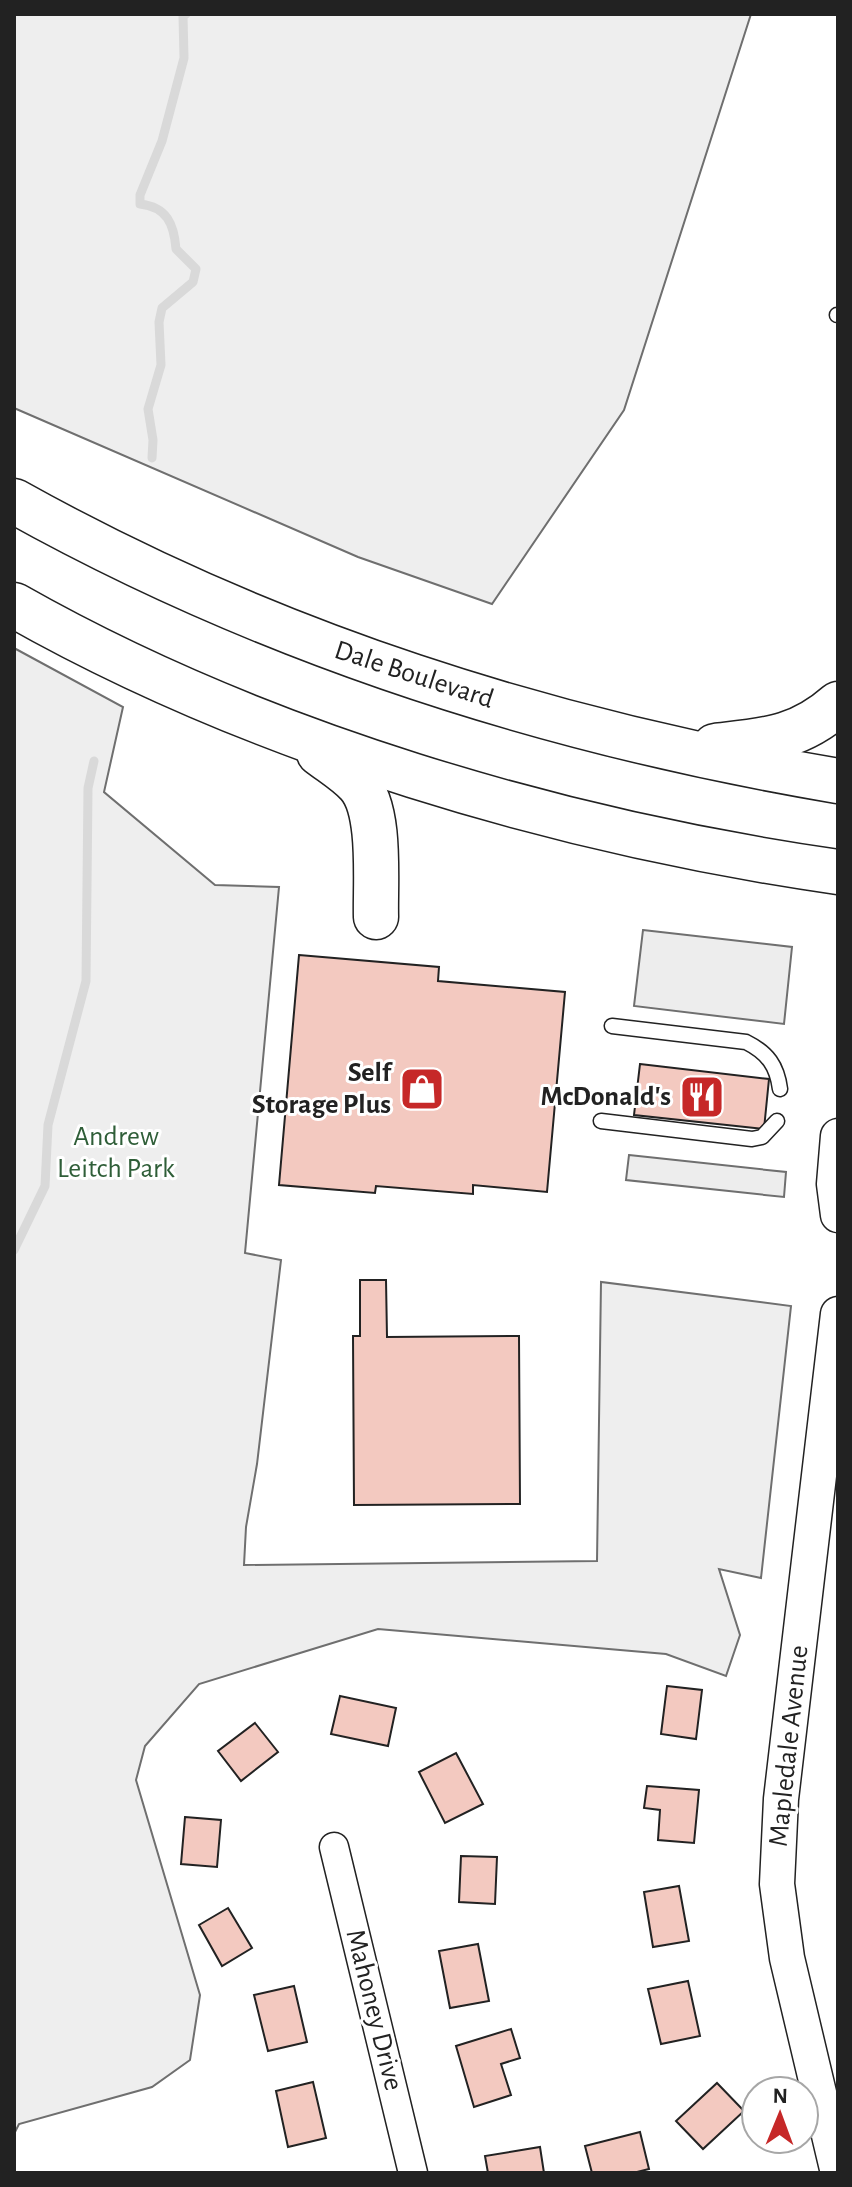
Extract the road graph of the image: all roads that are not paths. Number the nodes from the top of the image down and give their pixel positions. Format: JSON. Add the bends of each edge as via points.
{"nodes":[{"id":1,"x":14,"y":501,"type":"edge"},
{"id":2,"x":14,"y":605,"type":"edge"},
{"id":3,"x":838,"y":704,"type":"edge"},
{"id":4,"x":295,"y":734,"type":"junction"},
{"id":5,"x":676,"y":751,"type":"junction"},
{"id":6,"x":838,"y":781,"type":"edge"},
{"id":7,"x":838,"y":872,"type":"edge"},
{"id":8,"x":376,"y":917,"type":"dead end"},
{"id":9,"x":612,"y":1026,"type":"dead end"},
{"id":10,"x":780,"y":1089,"type":"dead end"},
{"id":11,"x":601,"y":1121,"type":"dead end"},
{"id":12,"x":777,"y":1121,"type":"dead end"},
{"id":13,"x":838,"y":1136,"type":"edge"},
{"id":14,"x":838,"y":1215,"type":"edge"},
{"id":15,"x":838,"y":1314,"type":"edge"},
{"id":16,"x":334,"y":1847,"type":"dead end"},
{"id":17,"x":413,"y":2173,"type":"edge"},
{"id":18,"x":838,"y":2173,"type":"edge"}],
"edges":[{"from":1,"to":5,"type":"main road","name":"Dale Boulevard","via":[[184,588],[326,647],[414,678]]},
{"from":2,"to":4,"type":"main road","via":[[165,680]]},
{"from":3,"to":5,"type":"main road","via":[[790,735]]},
{"from":4,"to":7,"type":"main road","via":[[425,778],[583,822],[730,855]]},
{"from":4,"to":8,"type":"main road","via":[[358,783],[368,799]]},
{"from":5,"to":6,"type":"main road","name":"Dale Boulevard"},
{"from":9,"to":10,"type":"lane","via":[[746,1042],[766,1053]]},
{"from":11,"to":12,"type":"lane","via":[[752,1139],[762,1137]]},
{"from":13,"to":14,"type":"street"},
{"from":15,"to":18,"type":"street","name":"Mapledale Avenue","via":[[790,1710],[777,1871],[787,1958]]},
{"from":16,"to":17,"type":"street","name":"Mahoney Drive"}]}
